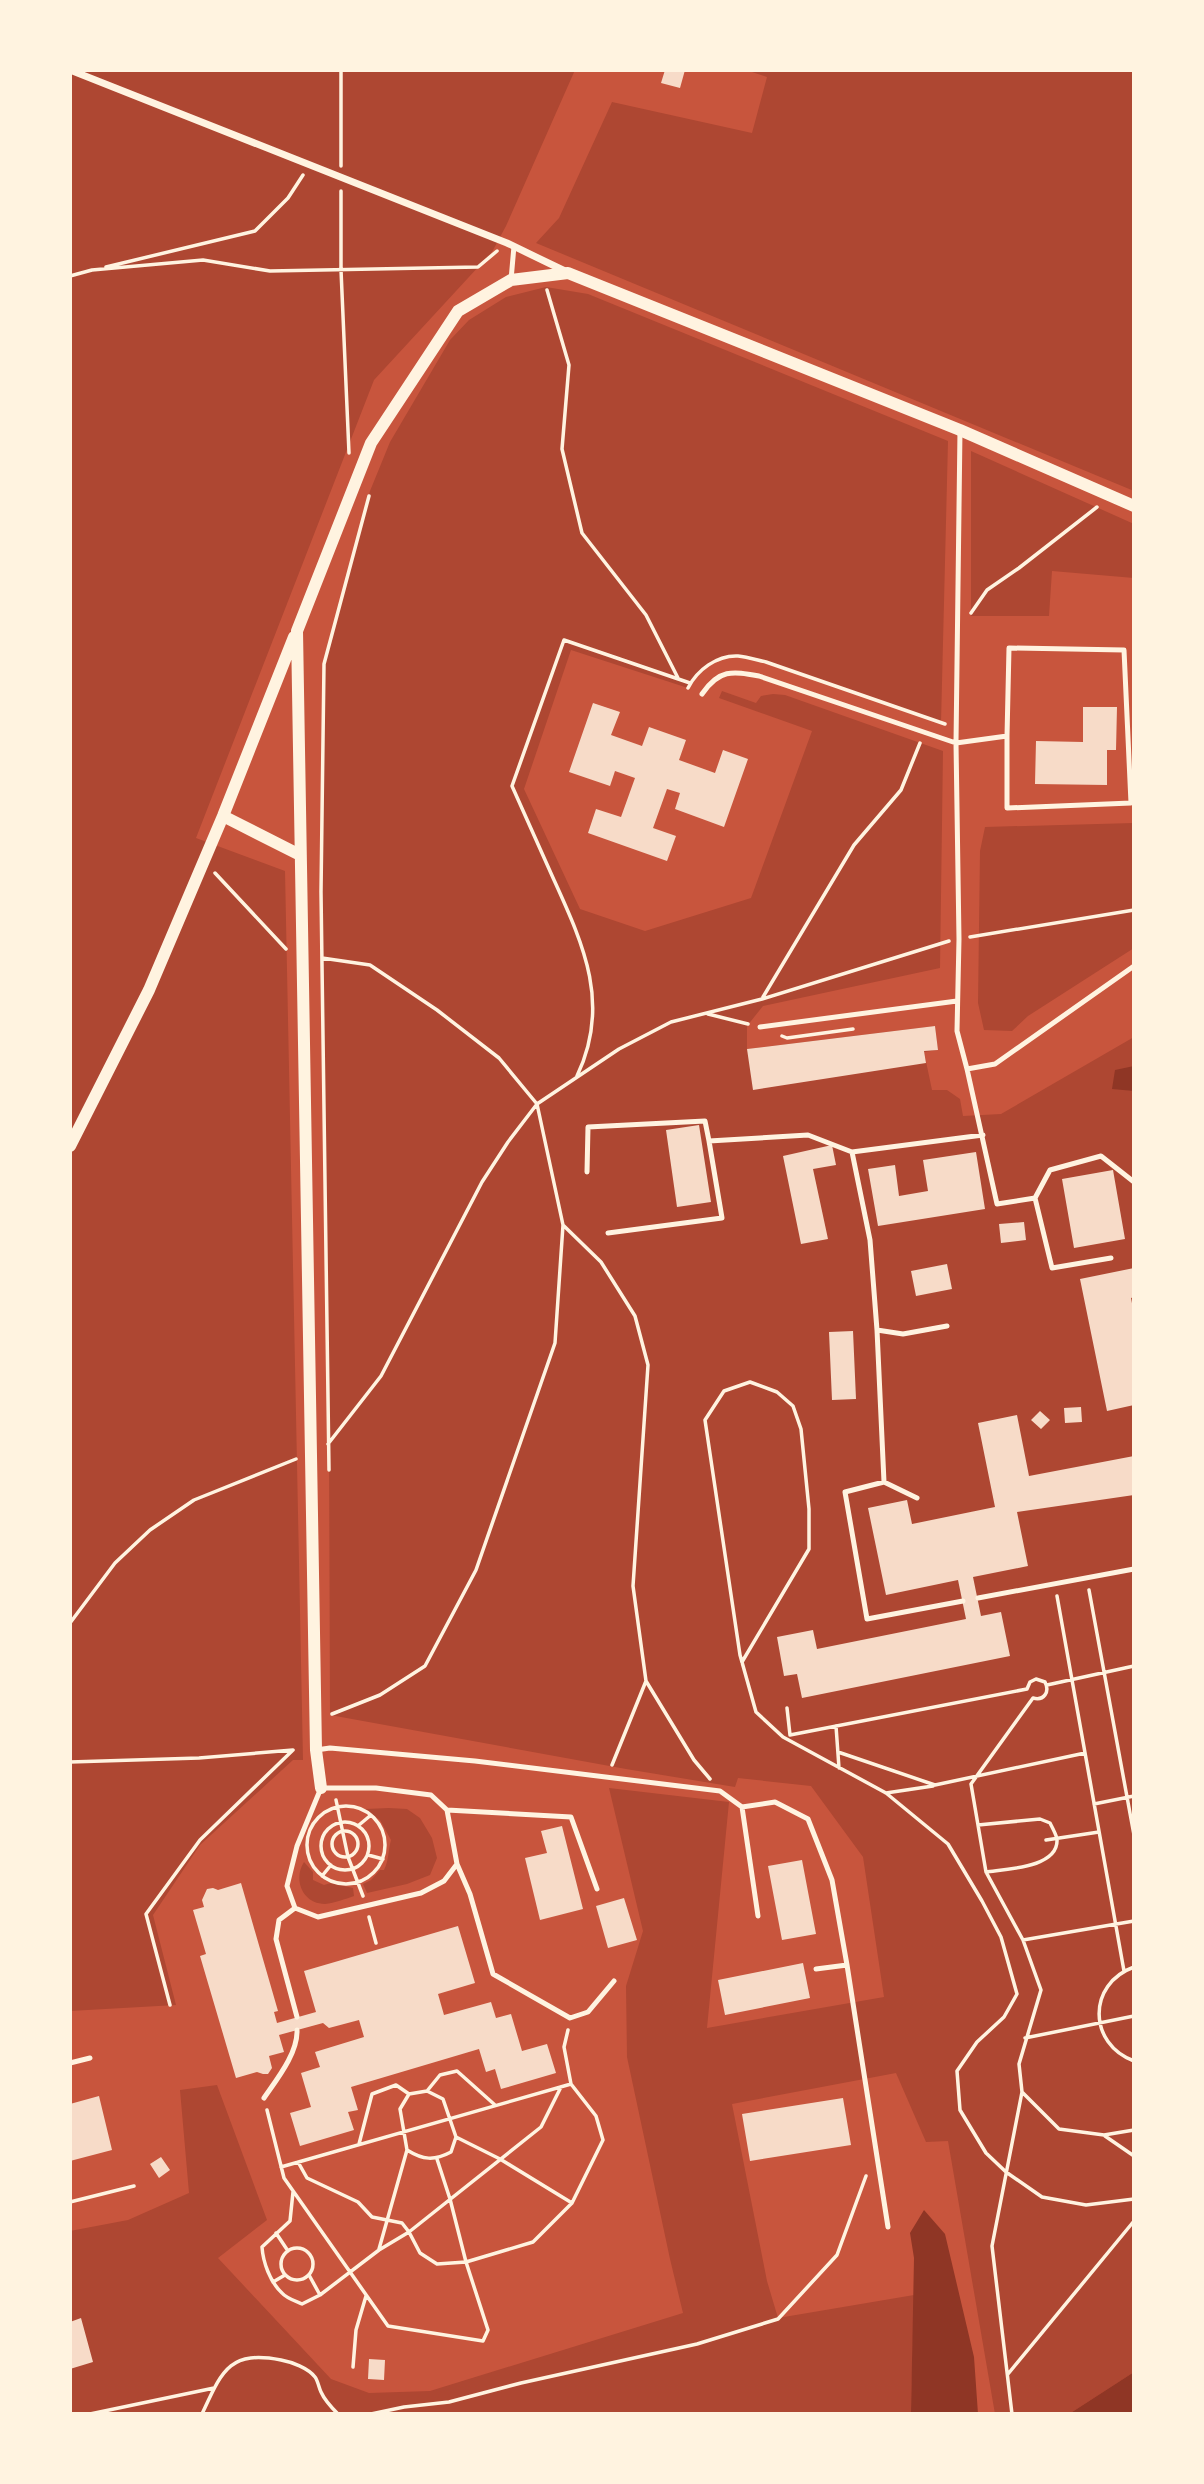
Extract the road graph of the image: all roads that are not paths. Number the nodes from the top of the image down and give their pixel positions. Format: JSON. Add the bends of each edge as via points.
{"nodes":[{"id":1,"x":70,"y":70,"type":"edge"},
{"id":2,"x":510,"y":244,"type":"junction"},
{"id":3,"x":568,"y":273,"type":"junction"},
{"id":4,"x":511,"y":280,"type":"junction"},
{"id":5,"x":960,"y":430,"type":"junction"},
{"id":6,"x":1134,"y":506,"type":"edge"},
{"id":7,"x":297,"y":631,"type":"junction"},
{"id":8,"x":702,"y":694,"type":"dead end"},
{"id":9,"x":1007,"y":736,"type":"junction"},
{"id":10,"x":956,"y":743,"type":"junction"},
{"id":11,"x":223,"y":816,"type":"junction"},
{"id":12,"x":300,"y":855,"type":"junction"},
{"id":13,"x":1134,"y":966,"type":"edge"},
{"id":14,"x":957,"y":1000,"type":"junction"},
{"id":15,"x":760,"y":1027,"type":"dead end"},
{"id":16,"x":967,"y":1069,"type":"junction"},
{"id":17,"x":983,"y":1135,"type":"junction"},
{"id":18,"x":709,"y":1141,"type":"junction"},
{"id":19,"x":70,"y":1146,"type":"edge"},
{"id":20,"x":852,"y":1152,"type":"junction"},
{"id":21,"x":587,"y":1172,"type":"dead end"},
{"id":22,"x":1134,"y":1182,"type":"edge"},
{"id":23,"x":1035,"y":1198,"type":"junction"},
{"id":24,"x":608,"y":1233,"type":"dead end"},
{"id":25,"x":1111,"y":1258,"type":"dead end"},
{"id":26,"x":947,"y":1326,"type":"dead end"},
{"id":27,"x":877,"y":1331,"type":"junction"},
{"id":28,"x":884,"y":1482,"type":"junction"},
{"id":29,"x":917,"y":1498,"type":"dead end"},
{"id":30,"x":1134,"y":1569,"type":"edge"},
{"id":31,"x":978,"y":1598,"type":"dead end"},
{"id":32,"x":962,"y":1601,"type":"dead end"},
{"id":33,"x":316,"y":1750,"type":"junction"},
{"id":34,"x":327,"y":1787,"type":"junction"},
{"id":35,"x":742,"y":1807,"type":"junction"},
{"id":36,"x":447,"y":1810,"type":"junction"},
{"id":37,"x":457,"y":1864,"type":"junction"},
{"id":38,"x":597,"y":1889,"type":"dead end"},
{"id":39,"x":295,"y":1908,"type":"junction"},
{"id":40,"x":758,"y":1916,"type":"dead end"},
{"id":41,"x":847,"y":1965,"type":"junction"},
{"id":42,"x":817,"y":1969,"type":"dead end"},
{"id":43,"x":614,"y":1981,"type":"dead end"},
{"id":44,"x":297,"y":2017,"type":"dead end"},
{"id":45,"x":297,"y":2030,"type":"dead end"},
{"id":46,"x":90,"y":2058,"type":"dead end"},
{"id":47,"x":70,"y":2063,"type":"edge"},
{"id":48,"x":264,"y":2098,"type":"road end"},
{"id":49,"x":888,"y":2227,"type":"dead end"}],
"edges":[{"from":1,"to":2,"type":"street"},
{"from":2,"to":3,"type":"street"},
{"from":2,"to":4,"type":"lane"},
{"from":3,"to":4,"type":"street"},
{"from":3,"to":5,"type":"street"},
{"from":4,"to":7,"type":"street","via":[[458,312],[371,443]]},
{"from":5,"to":6,"type":"street"},
{"from":5,"to":10,"type":"lane"},
{"from":7,"to":11,"type":"street"},
{"from":7,"to":12,"type":"street"},
{"from":8,"to":10,"type":"lane","via":[[712,680],[733,671],[759,676]]},
{"from":9,"to":9,"type":"lane","via":[[1009,648],[1124,650],[1131,803],[1007,808]]},
{"from":9,"to":10,"type":"lane"},
{"from":10,"to":14,"type":"lane"},
{"from":11,"to":12,"type":"street"},
{"from":11,"to":19,"type":"street","via":[[149,990]]},
{"from":12,"to":33,"type":"street"},
{"from":13,"to":16,"type":"lane","via":[[995,1064]]},
{"from":14,"to":15,"type":"lane"},
{"from":14,"to":16,"type":"lane","via":[[957,1031]]},
{"from":16,"to":17,"type":"lane"},
{"from":17,"to":20,"type":"lane"},
{"from":17,"to":23,"type":"lane","via":[[997,1204]]},
{"from":18,"to":20,"type":"lane","via":[[808,1135]]},
{"from":18,"to":21,"type":"lane","via":[[705,1121],[588,1127]]},
{"from":18,"to":24,"type":"lane","via":[[722,1218]]},
{"from":20,"to":27,"type":"lane","via":[[870,1240]]},
{"from":22,"to":23,"type":"lane","via":[[1101,1156],[1050,1170]]},
{"from":23,"to":25,"type":"lane","via":[[1052,1268]]},
{"from":26,"to":27,"type":"lane","via":[[903,1334]]},
{"from":27,"to":28,"type":"lane"},
{"from":28,"to":29,"type":"lane"},
{"from":28,"to":32,"type":"lane","via":[[845,1492],[867,1619]]},
{"from":30,"to":31,"type":"lane"},
{"from":33,"to":34,"type":"street"},
{"from":33,"to":35,"type":"lane","via":[[608,1776],[720,1791]]},
{"from":34,"to":36,"type":"lane","via":[[431,1795]]},
{"from":34,"to":39,"type":"lane","via":[[297,1846],[287,1886]]},
{"from":35,"to":40,"type":"lane"},
{"from":35,"to":41,"type":"lane","via":[[775,1802],[808,1819],[832,1880]]},
{"from":36,"to":37,"type":"lane"},
{"from":36,"to":38,"type":"lane","via":[[571,1817]]},
{"from":37,"to":39,"type":"lane","via":[[444,1881],[421,1893],[318,1917]]},
{"from":37,"to":43,"type":"lane","via":[[493,1974],[570,2018],[588,2012]]},
{"from":39,"to":44,"type":"lane","via":[[279,1920],[276,1940]]},
{"from":41,"to":42,"type":"lane"},
{"from":41,"to":49,"type":"lane"},
{"from":45,"to":48,"type":"lane","via":[[298,2039]]},
{"from":46,"to":47,"type":"lane"}]}
